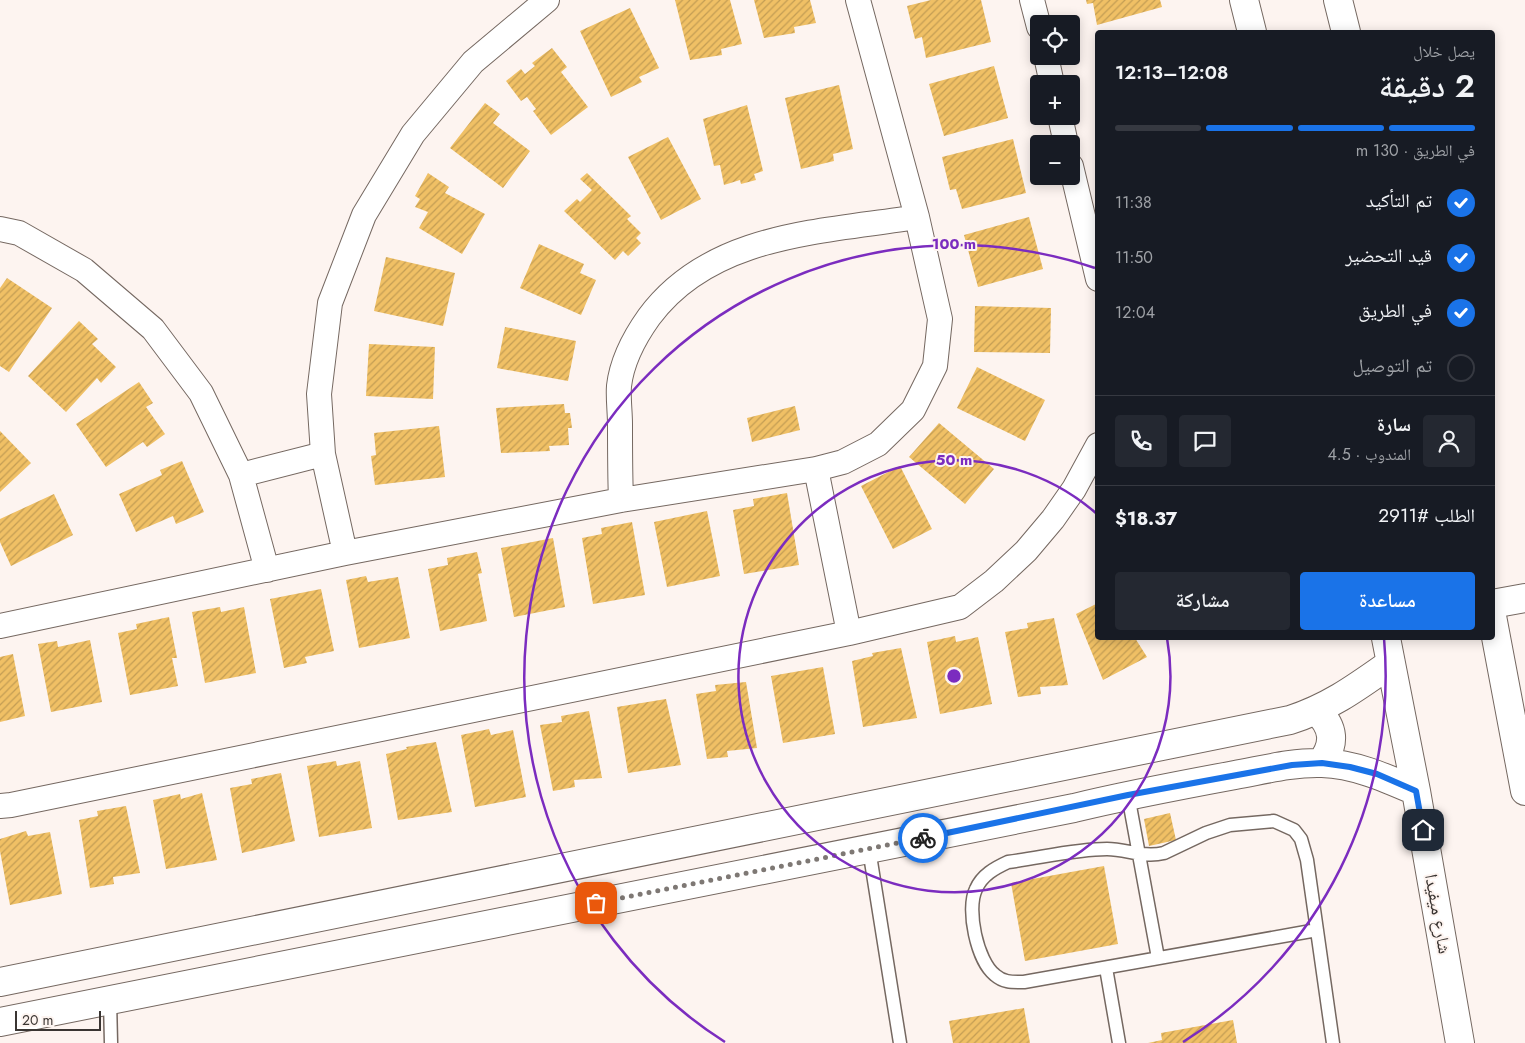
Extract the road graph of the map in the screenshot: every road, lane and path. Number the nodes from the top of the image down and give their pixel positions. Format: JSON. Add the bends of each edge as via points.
{"nodes":[{"id":1,"x":547,"y":0,"type":"edge"},
{"id":2,"x":858,"y":0,"type":"edge"},
{"id":3,"x":1032,"y":0,"type":"edge"},
{"id":4,"x":1244,"y":0,"type":"edge"},
{"id":5,"x":1338,"y":0,"type":"edge"},
{"id":6,"x":1036,"y":15,"type":"edge"},
{"id":7,"x":1252,"y":30,"type":"edge"},
{"id":8,"x":1346,"y":30,"type":"edge"},
{"id":9,"x":1076,"y":185,"type":"edge"},
{"id":10,"x":917,"y":217,"type":"junction"},
{"id":11,"x":0,"y":229,"type":"edge"},
{"id":12,"x":1095,"y":266,"type":"edge"},
{"id":13,"x":1095,"y":450,"type":"edge"},
{"id":14,"x":323,"y":454,"type":"junction"},
{"id":15,"x":816,"y":469,"type":"junction"},
{"id":16,"x":241,"y":475,"type":"junction"},
{"id":17,"x":621,"y":500,"type":"junction"},
{"id":18,"x":345,"y":553,"type":"junction"},
{"id":19,"x":267,"y":570,"type":"junction"},
{"id":20,"x":1525,"y":598,"type":"edge"},
{"id":21,"x":1495,"y":603,"type":"edge"},
{"id":22,"x":0,"y":626,"type":"edge"},
{"id":23,"x":849,"y":632,"type":"junction"},
{"id":24,"x":1495,"y":632,"type":"edge"},
{"id":25,"x":1388,"y":650,"type":"edge"},
{"id":26,"x":1317,"y":711,"type":"junction"},
{"id":27,"x":1322,"y":763,"type":"junction"},
{"id":28,"x":1066,"y":766,"type":"junction"},
{"id":29,"x":1525,"y":790,"type":"edge"},
{"id":30,"x":1416,"y":791,"type":"junction"},
{"id":31,"x":1128,"y":795,"type":"junction"},
{"id":32,"x":0,"y":806,"type":"edge"},
{"id":33,"x":1074,"y":808,"type":"junction"},
{"id":34,"x":869,"y":849,"type":"junction"},
{"id":35,"x":1139,"y":855,"type":"junction"},
{"id":36,"x":1317,"y":930,"type":"junction"},
{"id":37,"x":1158,"y":958,"type":"junction"},
{"id":38,"x":1106,"y":968,"type":"junction"},
{"id":39,"x":0,"y":982,"type":"edge"},
{"id":40,"x":110,"y":1000,"type":"junction"},
{"id":41,"x":0,"y":1022,"type":"edge"},
{"id":42,"x":112,"y":1043,"type":"edge"},
{"id":43,"x":900,"y":1043,"type":"edge"},
{"id":44,"x":1119,"y":1043,"type":"edge"},
{"id":45,"x":1333,"y":1043,"type":"edge"},
{"id":46,"x":1460,"y":1043,"type":"edge"}],
"edges":[{"from":1,"to":14,"type":"street","via":[[473,62],[413,134],[364,215],[330,303],[319,394]]},
{"from":2,"to":10,"type":"street"},
{"from":3,"to":6,"type":"street"},
{"from":4,"to":7,"type":"street"},
{"from":5,"to":8,"type":"street"},
{"from":9,"to":12,"type":"street"},
{"from":10,"to":15,"type":"street","via":[[940,319],[935,366],[913,410],[878,444],[843,462]]},
{"from":10,"to":17,"type":"street","via":[[779,239],[744,248],[712,262],[682,282],[656,308],[635,336],[625,361],[619,386]]},
{"from":11,"to":16,"type":"street","via":[[19,233],[84,270],[153,329],[201,393]]},
{"from":13,"to":23,"type":"street","via":[[1054,519],[994,581],[960,607]]},
{"from":14,"to":16,"type":"street"},
{"from":14,"to":18,"type":"street"},
{"from":15,"to":17,"type":"street"},
{"from":15,"to":23,"type":"street"},
{"from":16,"to":19,"type":"street"},
{"from":17,"to":18,"type":"street"},
{"from":18,"to":19,"type":"street"},
{"from":19,"to":22,"type":"street"},
{"from":20,"to":21,"type":"street"},
{"from":23,"to":32,"type":"street"},
{"from":24,"to":29,"type":"street"},
{"from":25,"to":26,"type":"street","via":[[1342,697]]},
{"from":25,"to":30,"type":"street","name":"شارع ميفيدا"},
{"from":26,"to":27,"type":"street","via":[[1331,730],[1329,753]]},
{"from":26,"to":28,"type":"street","via":[[1290,720]]},
{"from":27,"to":30,"type":"street","via":[[1377,774]]},
{"from":27,"to":31,"type":"street","via":[[1292,765]]},
{"from":28,"to":33,"type":"street"},
{"from":28,"to":39,"type":"street"},
{"from":30,"to":46,"type":"street","name":"شارع ميفيدا"},
{"from":31,"to":33,"type":"street"},
{"from":31,"to":35,"type":"lane"},
{"from":33,"to":34,"type":"street"},
{"from":34,"to":40,"type":"street"},
{"from":34,"to":43,"type":"lane"},
{"from":35,"to":36,"type":"lane","via":[[1164,853],[1219,828],[1263,820],[1285,824],[1294,830],[1305,849]]},
{"from":35,"to":37,"type":"lane"},
{"from":35,"to":38,"type":"lane","via":[[1106,849],[1008,862],[995,868],[976,888],[971,915],[986,966],[995,976],[1008,982]]},
{"from":36,"to":37,"type":"lane"},
{"from":36,"to":45,"type":"lane"},
{"from":37,"to":38,"type":"lane"},
{"from":38,"to":44,"type":"lane"},
{"from":40,"to":41,"type":"street"},
{"from":40,"to":42,"type":"lane"}]}
